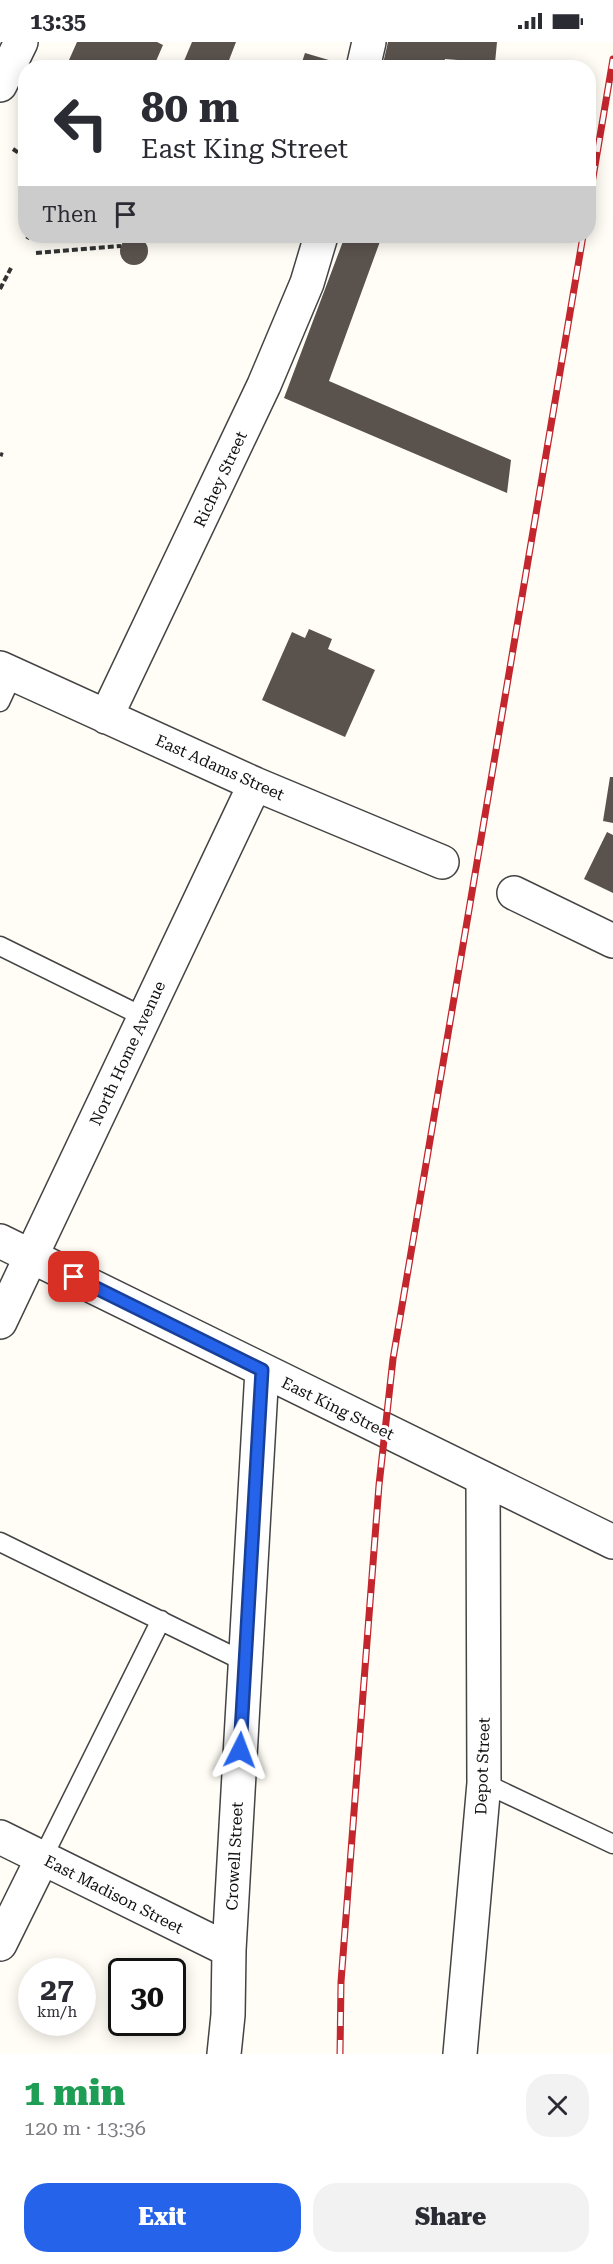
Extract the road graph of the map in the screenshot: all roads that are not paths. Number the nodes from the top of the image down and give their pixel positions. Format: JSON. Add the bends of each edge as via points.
{"nodes":[{"id":1,"x":21,"y":42,"type":"edge"},
{"id":2,"x":369,"y":42,"type":"edge"},
{"id":3,"x":365,"y":60,"type":"edge"},
{"id":4,"x":0,"y":85,"type":"edge"},
{"id":5,"x":319,"y":243,"type":"edge"},
{"id":6,"x":4,"y":681,"type":"edge"},
{"id":7,"x":106,"y":717,"type":"junction"},
{"id":8,"x":255,"y":784,"type":"junction"},
{"id":9,"x":442,"y":862,"type":"dead end"},
{"id":10,"x":514,"y":893,"type":"dead end"},
{"id":11,"x":613,"y":941,"type":"edge"},
{"id":12,"x":0,"y":946,"type":"edge"},
{"id":13,"x":144,"y":1017,"type":"junction"},
{"id":14,"x":0,"y":1241,"type":"edge"},
{"id":15,"x":32,"y":1256,"type":"junction"},
{"id":16,"x":0,"y":1323,"type":"edge"},
{"id":17,"x":262,"y":1370,"type":"junction"},
{"id":18,"x":483,"y":1478,"type":"junction"},
{"id":19,"x":0,"y":1542,"type":"edge"},
{"id":20,"x":613,"y":1542,"type":"edge"},
{"id":21,"x":161,"y":1620,"type":"junction"},
{"id":22,"x":245,"y":1662,"type":"junction"},
{"id":23,"x":484,"y":1783,"type":"junction"},
{"id":24,"x":0,"y":1837,"type":"edge"},
{"id":25,"x":613,"y":1844,"type":"edge"},
{"id":26,"x":43,"y":1857,"type":"junction"},
{"id":27,"x":0,"y":1944,"type":"edge"},
{"id":28,"x":229,"y":1950,"type":"junction"},
{"id":29,"x":224,"y":2054,"type":"edge"},
{"id":30,"x":460,"y":2054,"type":"edge"}],
"edges":[{"from":1,"to":4,"type":"street"},
{"from":2,"to":3,"type":"street"},
{"from":5,"to":7,"type":"street","name":"Richey Street","via":[[307,283],[264,385]]},
{"from":6,"to":7,"type":"street","name":"East Adams Street"},
{"from":7,"to":8,"type":"street","name":"East Adams Street"},
{"from":8,"to":9,"type":"street","name":"East Adams Street"},
{"from":8,"to":13,"type":"street","name":"North Home Avenue"},
{"from":10,"to":11,"type":"street"},
{"from":12,"to":13,"type":"lane"},
{"from":13,"to":15,"type":"street","name":"North Home Avenue"},
{"from":14,"to":15,"type":"street","name":"East King Street"},
{"from":15,"to":16,"type":"street","name":"North Home Avenue"},
{"from":15,"to":17,"type":"street","name":"East King Street"},
{"from":17,"to":18,"type":"street","name":"East King Street"},
{"from":17,"to":22,"type":"street","name":"Crowell Street"},
{"from":18,"to":20,"type":"street","name":"East King Street"},
{"from":18,"to":23,"type":"street","name":"Depot Street"},
{"from":19,"to":21,"type":"lane"},
{"from":21,"to":22,"type":"lane"},
{"from":21,"to":26,"type":"lane"},
{"from":22,"to":28,"type":"street","name":"Crowell Street"},
{"from":23,"to":25,"type":"lane"},
{"from":23,"to":30,"type":"street","name":"Depot Street"},
{"from":24,"to":26,"type":"street","name":"East Madison Street"},
{"from":26,"to":27,"type":"street"},
{"from":26,"to":28,"type":"street","name":"East Madison Street"},
{"from":28,"to":29,"type":"street","name":"Crowell Street"}]}
